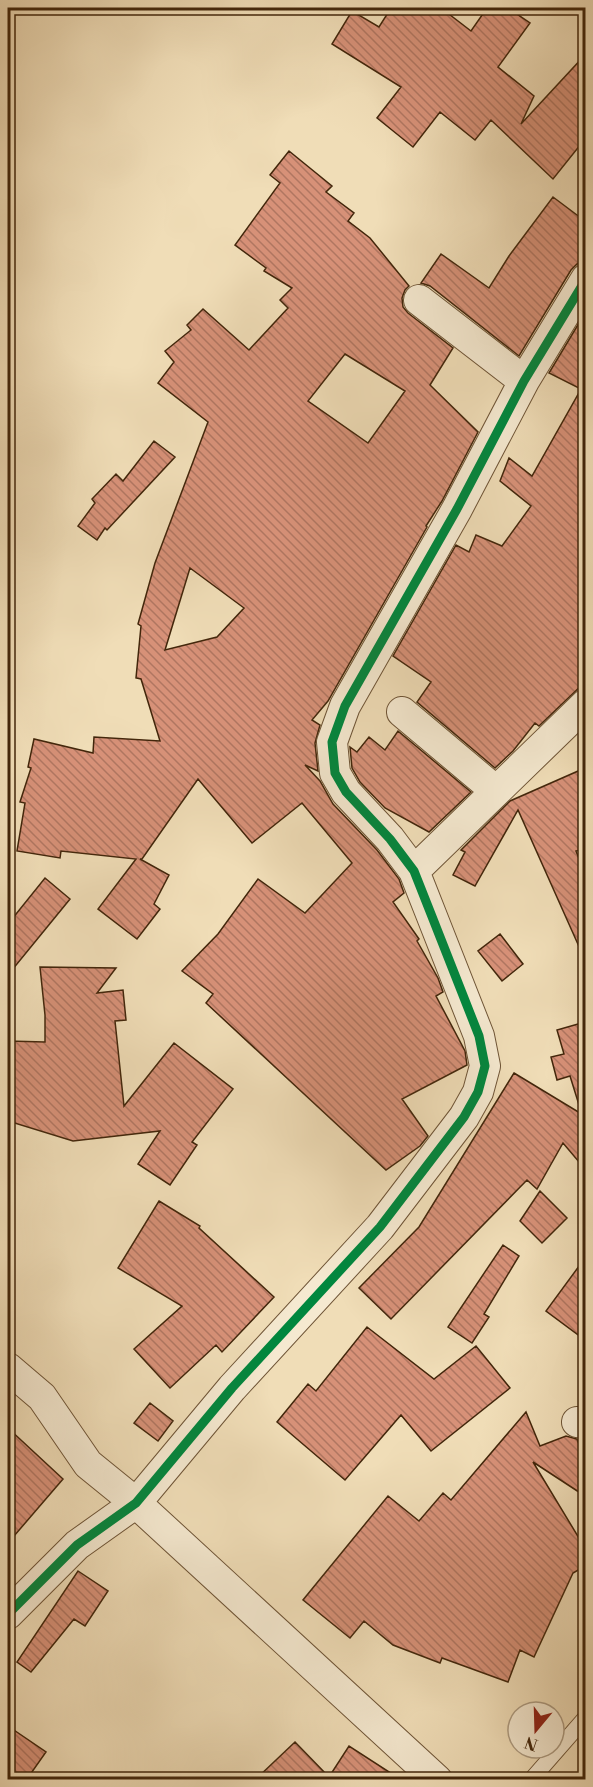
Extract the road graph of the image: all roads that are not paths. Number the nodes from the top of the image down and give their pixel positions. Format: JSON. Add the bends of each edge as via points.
{"nodes":[{"id":1,"x":585,"y":279,"type":"edge"},
{"id":2,"x":419,"y":300,"type":"dead end"},
{"id":3,"x":524,"y":381,"type":"junction"},
{"id":4,"x":585,"y":704,"type":"edge"},
{"id":5,"x":402,"y":712,"type":"dead end"},
{"id":6,"x":496,"y":791,"type":"junction"},
{"id":7,"x":414,"y":871,"type":"junction"},
{"id":8,"x":8,"y":1368,"type":"edge"},
{"id":9,"x":136,"y":1503,"type":"junction"},
{"id":10,"x":8,"y":1614,"type":"edge"},
{"id":11,"x":585,"y":1718,"type":"edge"},
{"id":12,"x":437,"y":1779,"type":"edge"},
{"id":13,"x":531,"y":1779,"type":"edge"}],
"edges":[{"from":1,"to":3,"type":"street"},
{"from":2,"to":3,"type":"street"},
{"from":3,"to":7,"type":"street","via":[[457,509],[345,706],[332,742],[335,772],[346,792]]},
{"from":4,"to":6,"type":"street"},
{"from":5,"to":6,"type":"street"},
{"from":6,"to":7,"type":"street"},
{"from":7,"to":9,"type":"street","via":[[479,1036],[484,1066],[478,1092],[464,1117],[380,1227],[232,1388]]},
{"from":8,"to":9,"type":"street","via":[[42,1397],[88,1464]]},
{"from":9,"to":10,"type":"street","via":[[76,1545]]},
{"from":9,"to":12,"type":"street"},
{"from":11,"to":13,"type":"lane"}]}
